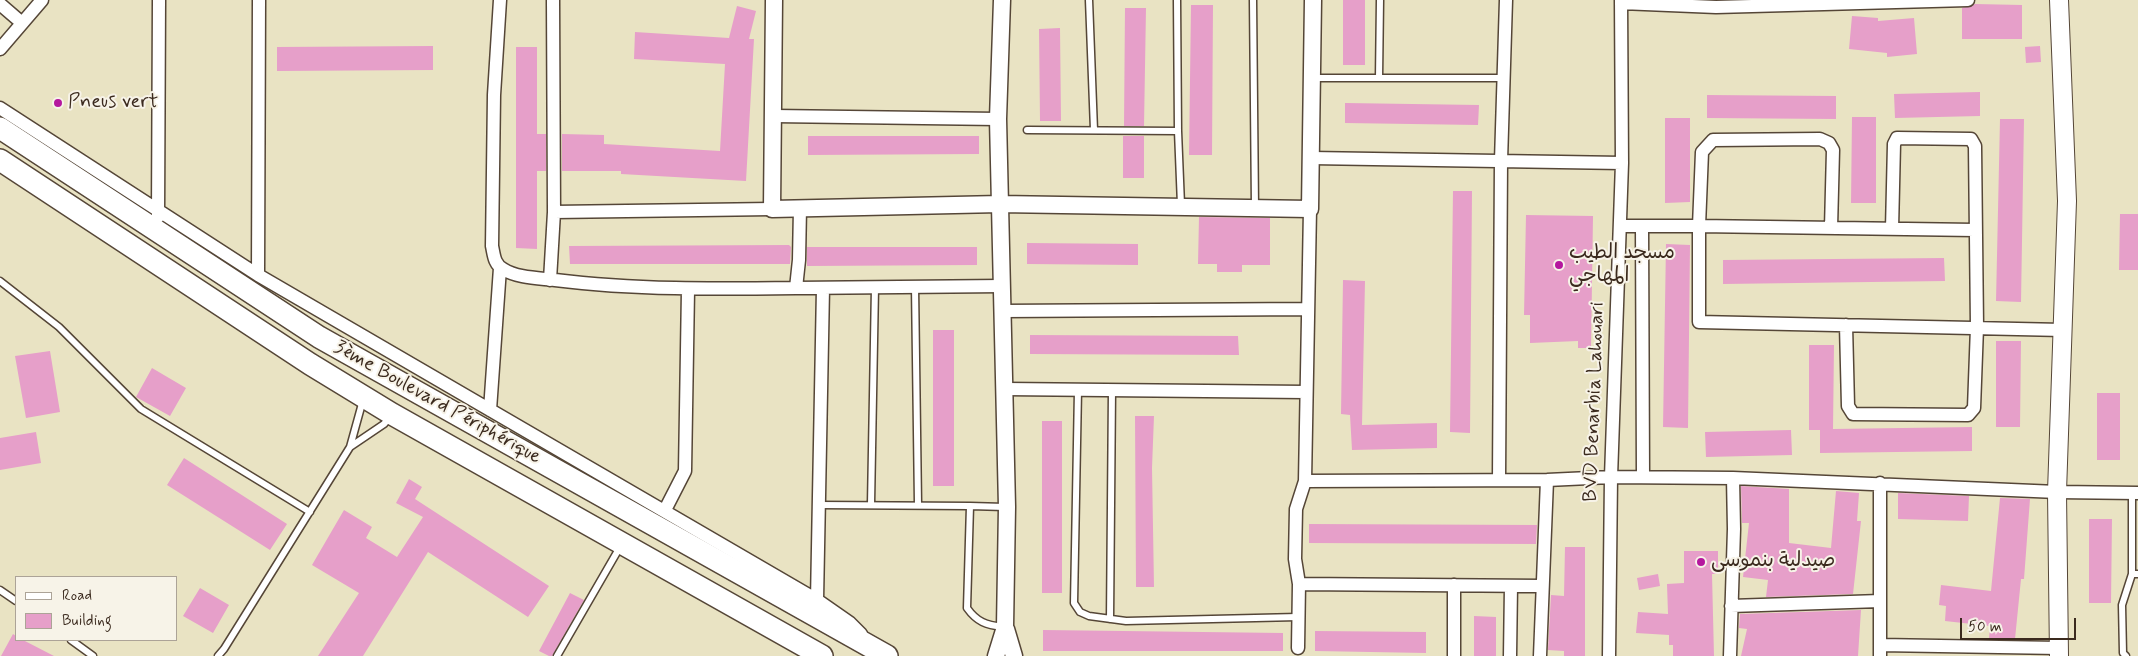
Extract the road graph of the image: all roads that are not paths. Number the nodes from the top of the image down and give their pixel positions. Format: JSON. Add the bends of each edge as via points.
{"nodes":[{"id":1,"x":42,"y":0,"type":"edge"},
{"id":2,"x":159,"y":0,"type":"edge"},
{"id":3,"x":259,"y":0,"type":"edge"},
{"id":4,"x":500,"y":0,"type":"edge"},
{"id":5,"x":553,"y":0,"type":"edge"},
{"id":6,"x":774,"y":0,"type":"edge"},
{"id":7,"x":1002,"y":0,"type":"edge"},
{"id":8,"x":1089,"y":0,"type":"edge"},
{"id":9,"x":1177,"y":0,"type":"edge"},
{"id":10,"x":1253,"y":0,"type":"edge"},
{"id":11,"x":1313,"y":0,"type":"edge"},
{"id":12,"x":1380,"y":0,"type":"edge"},
{"id":13,"x":1506,"y":0,"type":"edge"},
{"id":14,"x":1968,"y":0,"type":"edge"},
{"id":15,"x":2059,"y":0,"type":"edge"},
{"id":16,"x":1621,"y":1,"type":"edge"},
{"id":17,"x":0,"y":4,"type":"edge"},
{"id":18,"x":22,"y":23,"type":"junction"},
{"id":19,"x":0,"y":49,"type":"edge"},
{"id":20,"x":1312,"y":78,"type":"junction"},
{"id":21,"x":1379,"y":78,"type":"junction"},
{"id":22,"x":1504,"y":78,"type":"junction"},
{"id":23,"x":0,"y":108,"type":"edge"},
{"id":24,"x":774,"y":116,"type":"junction"},
{"id":25,"x":998,"y":119,"type":"junction"},
{"id":26,"x":0,"y":128,"type":"edge"},
{"id":27,"x":1027,"y":130,"type":"dead end"},
{"id":28,"x":1094,"y":130,"type":"junction"},
{"id":29,"x":1178,"y":131,"type":"junction"},
{"id":30,"x":1310,"y":158,"type":"junction"},
{"id":31,"x":0,"y":160,"type":"edge"},
{"id":32,"x":1501,"y":161,"type":"junction"},
{"id":33,"x":1622,"y":163,"type":"junction"},
{"id":34,"x":1000,"y":204,"type":"junction"},
{"id":35,"x":1181,"y":207,"type":"junction"},
{"id":36,"x":800,"y":208,"type":"junction"},
{"id":37,"x":1255,"y":208,"type":"junction"},
{"id":38,"x":772,"y":209,"type":"junction"},
{"id":39,"x":1310,"y":209,"type":"junction"},
{"id":40,"x":554,"y":212,"type":"junction"},
{"id":41,"x":158,"y":221,"type":"junction"},
{"id":42,"x":1620,"y":226,"type":"junction"},
{"id":43,"x":1642,"y":226,"type":"junction"},
{"id":44,"x":1699,"y":226,"type":"junction"},
{"id":45,"x":1832,"y":228,"type":"junction"},
{"id":46,"x":1892,"y":229,"type":"junction"},
{"id":47,"x":1974,"y":230,"type":"junction"},
{"id":48,"x":500,"y":268,"type":"junction"},
{"id":49,"x":258,"y":275,"type":"junction"},
{"id":50,"x":550,"y":280,"type":"junction"},
{"id":51,"x":0,"y":282,"type":"edge"},
{"id":52,"x":915,"y":286,"type":"junction"},
{"id":53,"x":1003,"y":286,"type":"junction"},
{"id":54,"x":875,"y":287,"type":"junction"},
{"id":55,"x":796,"y":288,"type":"junction"},
{"id":56,"x":823,"y":288,"type":"junction"},
{"id":57,"x":688,"y":290,"type":"junction"},
{"id":58,"x":1308,"y":309,"type":"junction"},
{"id":59,"x":1003,"y":310,"type":"junction"},
{"id":60,"x":1846,"y":325,"type":"junction"},
{"id":61,"x":1977,"y":327,"type":"junction"},
{"id":62,"x":2063,"y":330,"type":"junction"},
{"id":63,"x":1005,"y":389,"type":"junction"},
{"id":64,"x":1078,"y":390,"type":"junction"},
{"id":65,"x":1112,"y":390,"type":"junction"},
{"id":66,"x":1306,"y":392,"type":"junction"},
{"id":67,"x":364,"y":396,"type":"junction"},
{"id":68,"x":490,"y":410,"type":"junction"},
{"id":69,"x":392,"y":414,"type":"junction"},
{"id":70,"x":350,"y":447,"type":"junction"},
{"id":71,"x":1611,"y":477,"type":"junction"},
{"id":72,"x":1643,"y":477,"type":"junction"},
{"id":73,"x":1733,"y":478,"type":"junction"},
{"id":74,"x":1500,"y":479,"type":"junction"},
{"id":75,"x":1547,"y":480,"type":"junction"},
{"id":76,"x":1305,"y":481,"type":"junction"},
{"id":77,"x":1880,"y":483,"type":"junction"},
{"id":78,"x":2057,"y":492,"type":"junction"},
{"id":79,"x":2135,"y":493,"type":"edge"},
{"id":80,"x":871,"y":504,"type":"junction"},
{"id":81,"x":918,"y":504,"type":"junction"},
{"id":82,"x":819,"y":505,"type":"junction"},
{"id":83,"x":970,"y":506,"type":"junction"},
{"id":84,"x":1007,"y":507,"type":"junction"},
{"id":85,"x":665,"y":510,"type":"junction"},
{"id":86,"x":310,"y":512,"type":"junction"},
{"id":87,"x":622,"y":543,"type":"junction"},
{"id":88,"x":2135,"y":574,"type":"edge"},
{"id":89,"x":1299,"y":584,"type":"junction"},
{"id":90,"x":1454,"y":585,"type":"junction"},
{"id":91,"x":1511,"y":586,"type":"junction"},
{"id":92,"x":1542,"y":586,"type":"junction"},
{"id":93,"x":0,"y":590,"type":"edge"},
{"id":94,"x":15,"y":600,"type":"edge"},
{"id":95,"x":817,"y":600,"type":"junction"},
{"id":96,"x":1880,"y":601,"type":"junction"},
{"id":97,"x":1731,"y":606,"type":"junction"},
{"id":98,"x":1298,"y":617,"type":"junction"},
{"id":99,"x":1110,"y":619,"type":"junction"},
{"id":100,"x":1005,"y":627,"type":"junction"},
{"id":101,"x":71,"y":641,"type":"edge"},
{"id":102,"x":1298,"y":648,"type":"dead end"},
{"id":103,"x":1880,"y":650,"type":"edge"},
{"id":104,"x":2058,"y":652,"type":"edge"},
{"id":105,"x":882,"y":653,"type":"edge"},
{"id":106,"x":93,"y":656,"type":"edge"},
{"id":107,"x":218,"y":656,"type":"edge"},
{"id":108,"x":557,"y":656,"type":"edge"},
{"id":109,"x":822,"y":656,"type":"edge"},
{"id":110,"x":996,"y":656,"type":"edge"},
{"id":111,"x":1014,"y":656,"type":"edge"},
{"id":112,"x":1454,"y":656,"type":"edge"},
{"id":113,"x":1510,"y":656,"type":"edge"},
{"id":114,"x":1540,"y":656,"type":"edge"},
{"id":115,"x":1609,"y":656,"type":"edge"},
{"id":116,"x":1730,"y":656,"type":"edge"},
{"id":117,"x":2126,"y":656,"type":"edge"}],
"edges":[{"from":1,"to":18,"type":"street"},
{"from":2,"to":41,"type":"street"},
{"from":3,"to":49,"type":"street"},
{"from":4,"to":48,"type":"street","via":[[494,94],[492,246],[494,260]]},
{"from":5,"to":40,"type":"street"},
{"from":6,"to":24,"type":"street"},
{"from":7,"to":25,"type":"street"},
{"from":8,"to":28,"type":"lane"},
{"from":9,"to":29,"type":"lane"},
{"from":10,"to":37,"type":"lane"},
{"from":11,"to":20,"type":"street"},
{"from":12,"to":21,"type":"lane"},
{"from":13,"to":22,"type":"street"},
{"from":14,"to":16,"type":"street","via":[[1716,8]]},
{"from":15,"to":62,"type":"main road","via":[[2068,201]]},
{"from":16,"to":33,"type":"street","name":"BVD Benarbia Lahouari"},
{"from":17,"to":18,"type":"street"},
{"from":18,"to":19,"type":"street"},
{"from":20,"to":21,"type":"lane"},
{"from":20,"to":30,"type":"street"},
{"from":21,"to":22,"type":"lane"},
{"from":22,"to":32,"type":"street"},
{"from":23,"to":41,"type":"street"},
{"from":24,"to":25,"type":"street"},
{"from":24,"to":38,"type":"street"},
{"from":25,"to":34,"type":"street"},
{"from":26,"to":41,"type":"highway","name":"3ème Boulevard Périphérique"},
{"from":27,"to":28,"type":"lane"},
{"from":28,"to":29,"type":"lane"},
{"from":29,"to":35,"type":"lane"},
{"from":30,"to":32,"type":"street"},
{"from":30,"to":39,"type":"street"},
{"from":31,"to":67,"type":"highway","name":"3ème Boulevard Périphérique","via":[[310,364]]},
{"from":32,"to":33,"type":"street"},
{"from":32,"to":74,"type":"street"},
{"from":33,"to":42,"type":"street","name":"BVD Benarbia Lahouari"},
{"from":34,"to":35,"type":"street"},
{"from":34,"to":36,"type":"street"},
{"from":34,"to":53,"type":"street"},
{"from":35,"to":37,"type":"street"},
{"from":36,"to":38,"type":"street"},
{"from":36,"to":55,"type":"street"},
{"from":37,"to":39,"type":"street"},
{"from":38,"to":40,"type":"street"},
{"from":39,"to":58,"type":"street"},
{"from":40,"to":50,"type":"street"},
{"from":41,"to":49,"type":"street"},
{"from":41,"to":105,"type":"highway","name":"3ème Boulevard Périphérique","via":[[319,337]]},
{"from":42,"to":43,"type":"street"},
{"from":42,"to":71,"type":"street","name":"BVD Benarbia Lahouari"},
{"from":43,"to":44,"type":"street"},
{"from":43,"to":72,"type":"street"},
{"from":44,"to":45,"type":"street"},
{"from":44,"to":45,"type":"street","via":[[1702,152],[1713,140],[1820,139],[1833,150]]},
{"from":44,"to":60,"type":"street","via":[[1699,322]]},
{"from":45,"to":46,"type":"street"},
{"from":46,"to":47,"type":"street"},
{"from":46,"to":47,"type":"street","via":[[1894,144],[1897,138],[1970,139],[1975,146]]},
{"from":47,"to":61,"type":"street"},
{"from":48,"to":50,"type":"street","via":[[512,274]]},
{"from":48,"to":68,"type":"street"},
{"from":49,"to":68,"type":"street"},
{"from":50,"to":57,"type":"street"},
{"from":51,"to":86,"type":"lane","via":[[59,326],[141,409]]},
{"from":52,"to":53,"type":"street"},
{"from":52,"to":54,"type":"street"},
{"from":52,"to":81,"type":"lane"},
{"from":53,"to":59,"type":"street"},
{"from":54,"to":56,"type":"street"},
{"from":54,"to":80,"type":"lane"},
{"from":55,"to":56,"type":"street"},
{"from":55,"to":57,"type":"street"},
{"from":56,"to":82,"type":"street"},
{"from":57,"to":85,"type":"street","via":[[685,471]]},
{"from":58,"to":59,"type":"street"},
{"from":58,"to":66,"type":"street"},
{"from":59,"to":63,"type":"street"},
{"from":60,"to":61,"type":"street"},
{"from":60,"to":61,"type":"street","via":[[1848,406],[1853,414],[1968,414],[1974,408]]},
{"from":61,"to":62,"type":"street"},
{"from":62,"to":78,"type":"main road"},
{"from":63,"to":64,"type":"street"},
{"from":63,"to":84,"type":"street"},
{"from":64,"to":65,"type":"street"},
{"from":64,"to":99,"type":"lane","via":[[1074,603],[1080,612]]},
{"from":65,"to":66,"type":"street"},
{"from":65,"to":99,"type":"lane"},
{"from":66,"to":76,"type":"street"},
{"from":67,"to":69,"type":"highway","name":"3ème Boulevard Périphérique"},
{"from":67,"to":70,"type":"lane"},
{"from":68,"to":85,"type":"street"},
{"from":69,"to":70,"type":"lane","via":[[384,424]]},
{"from":69,"to":87,"type":"highway","name":"3ème Boulevard Périphérique"},
{"from":70,"to":86,"type":"lane"},
{"from":71,"to":72,"type":"street"},
{"from":71,"to":75,"type":"street"},
{"from":71,"to":115,"type":"street","name":"BVD Benarbia Lahouari"},
{"from":72,"to":73,"type":"street"},
{"from":73,"to":77,"type":"street"},
{"from":73,"to":97,"type":"street"},
{"from":74,"to":75,"type":"street"},
{"from":74,"to":76,"type":"street"},
{"from":75,"to":92,"type":"street"},
{"from":76,"to":89,"type":"street","via":[[1296,509],[1295,559]]},
{"from":77,"to":78,"type":"street"},
{"from":77,"to":96,"type":"street"},
{"from":78,"to":79,"type":"street"},
{"from":78,"to":104,"type":"main road"},
{"from":79,"to":88,"type":"lane"},
{"from":80,"to":81,"type":"lane"},
{"from":80,"to":82,"type":"lane"},
{"from":81,"to":83,"type":"lane"},
{"from":82,"to":95,"type":"street"},
{"from":83,"to":84,"type":"lane"},
{"from":83,"to":100,"type":"lane","via":[[968,608],[975,618],[988,625]]},
{"from":84,"to":100,"type":"street"},
{"from":85,"to":95,"type":"street"},
{"from":86,"to":107,"type":"lane"},
{"from":87,"to":108,"type":"lane"},
{"from":87,"to":109,"type":"highway","name":"3ème Boulevard Périphérique"},
{"from":88,"to":117,"type":"lane","via":[[2122,605],[2123,653]]},
{"from":89,"to":90,"type":"street"},
{"from":89,"to":98,"type":"street"},
{"from":90,"to":91,"type":"street"},
{"from":90,"to":112,"type":"street"},
{"from":91,"to":92,"type":"street"},
{"from":91,"to":113,"type":"street"},
{"from":92,"to":114,"type":"street"},
{"from":93,"to":94,"type":"lane"},
{"from":95,"to":105,"type":"street","via":[[850,623]]},
{"from":96,"to":97,"type":"street"},
{"from":96,"to":103,"type":"street"},
{"from":97,"to":116,"type":"street"},
{"from":98,"to":99,"type":"lane"},
{"from":98,"to":102,"type":"street"},
{"from":100,"to":110,"type":"street"},
{"from":100,"to":111,"type":"street"},
{"from":101,"to":106,"type":"lane"},
{"from":103,"to":104,"type":"street"}]}
